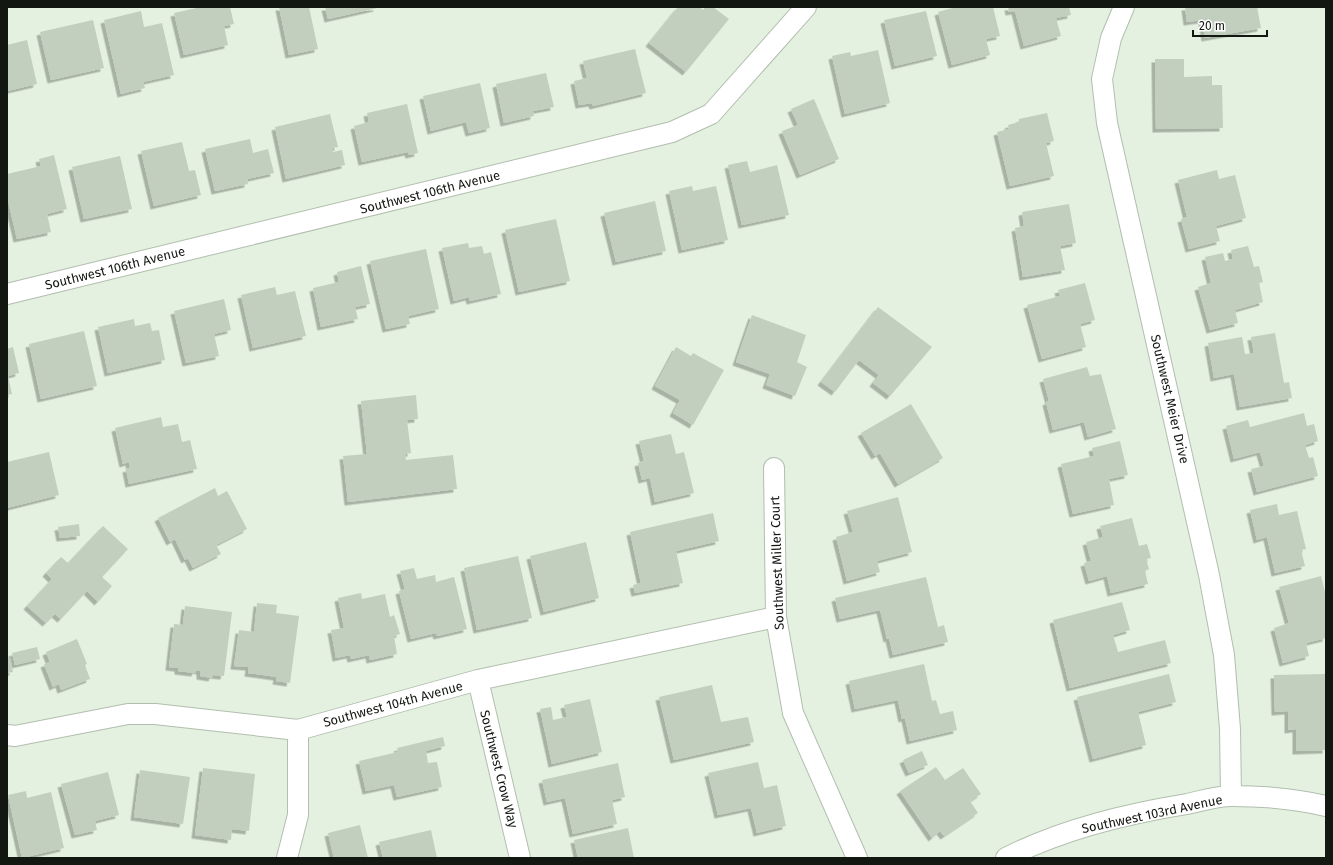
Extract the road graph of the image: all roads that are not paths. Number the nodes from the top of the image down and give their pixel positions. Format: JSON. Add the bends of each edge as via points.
{"nodes":[{"id":1,"x":806,"y":7,"type":"edge"},
{"id":2,"x":1124,"y":7,"type":"edge"},
{"id":3,"x":7,"y":294,"type":"edge"},
{"id":4,"x":774,"y":468,"type":"dead end"},
{"id":5,"x":776,"y":617,"type":"junction"},
{"id":6,"x":478,"y":680,"type":"junction"},
{"id":7,"x":298,"y":730,"type":"junction"},
{"id":8,"x":7,"y":735,"type":"edge"},
{"id":9,"x":1231,"y":796,"type":"junction"},
{"id":10,"x":1326,"y":806,"type":"edge"},
{"id":11,"x":287,"y":858,"type":"edge"},
{"id":12,"x":520,"y":858,"type":"edge"},
{"id":13,"x":857,"y":858,"type":"edge"},
{"id":14,"x":1006,"y":858,"type":"edge"}],
"edges":[{"from":1,"to":3,"type":"street","name":"Southwest 106th Avenue","via":[[711,114],[672,132]]},
{"from":2,"to":9,"type":"street","name":"Southwest Meier Drive","via":[[1111,38],[1102,79],[1107,123],[1209,575],[1224,655],[1230,728]]},
{"from":4,"to":5,"type":"street","name":"Southwest Miller Court"},
{"from":5,"to":6,"type":"street","name":"Southwest 104th Avenue"},
{"from":5,"to":13,"type":"street","name":"Southwest Miller Court","via":[[793,713]]},
{"from":6,"to":7,"type":"street","name":"Southwest 104th Avenue"},
{"from":6,"to":12,"type":"street","name":"Southwest Crow Way"},
{"from":7,"to":8,"type":"street","name":"Southwest 104th Avenue","via":[[155,714],[128,714],[15,736]]},
{"from":7,"to":11,"type":"street","via":[[298,815]]},
{"from":9,"to":10,"type":"street","name":"Southwest 103rd Avenue","via":[[1309,802]]},
{"from":9,"to":14,"type":"street","name":"Southwest 103rd Avenue","via":[[1096,823],[1026,847]]}]}
